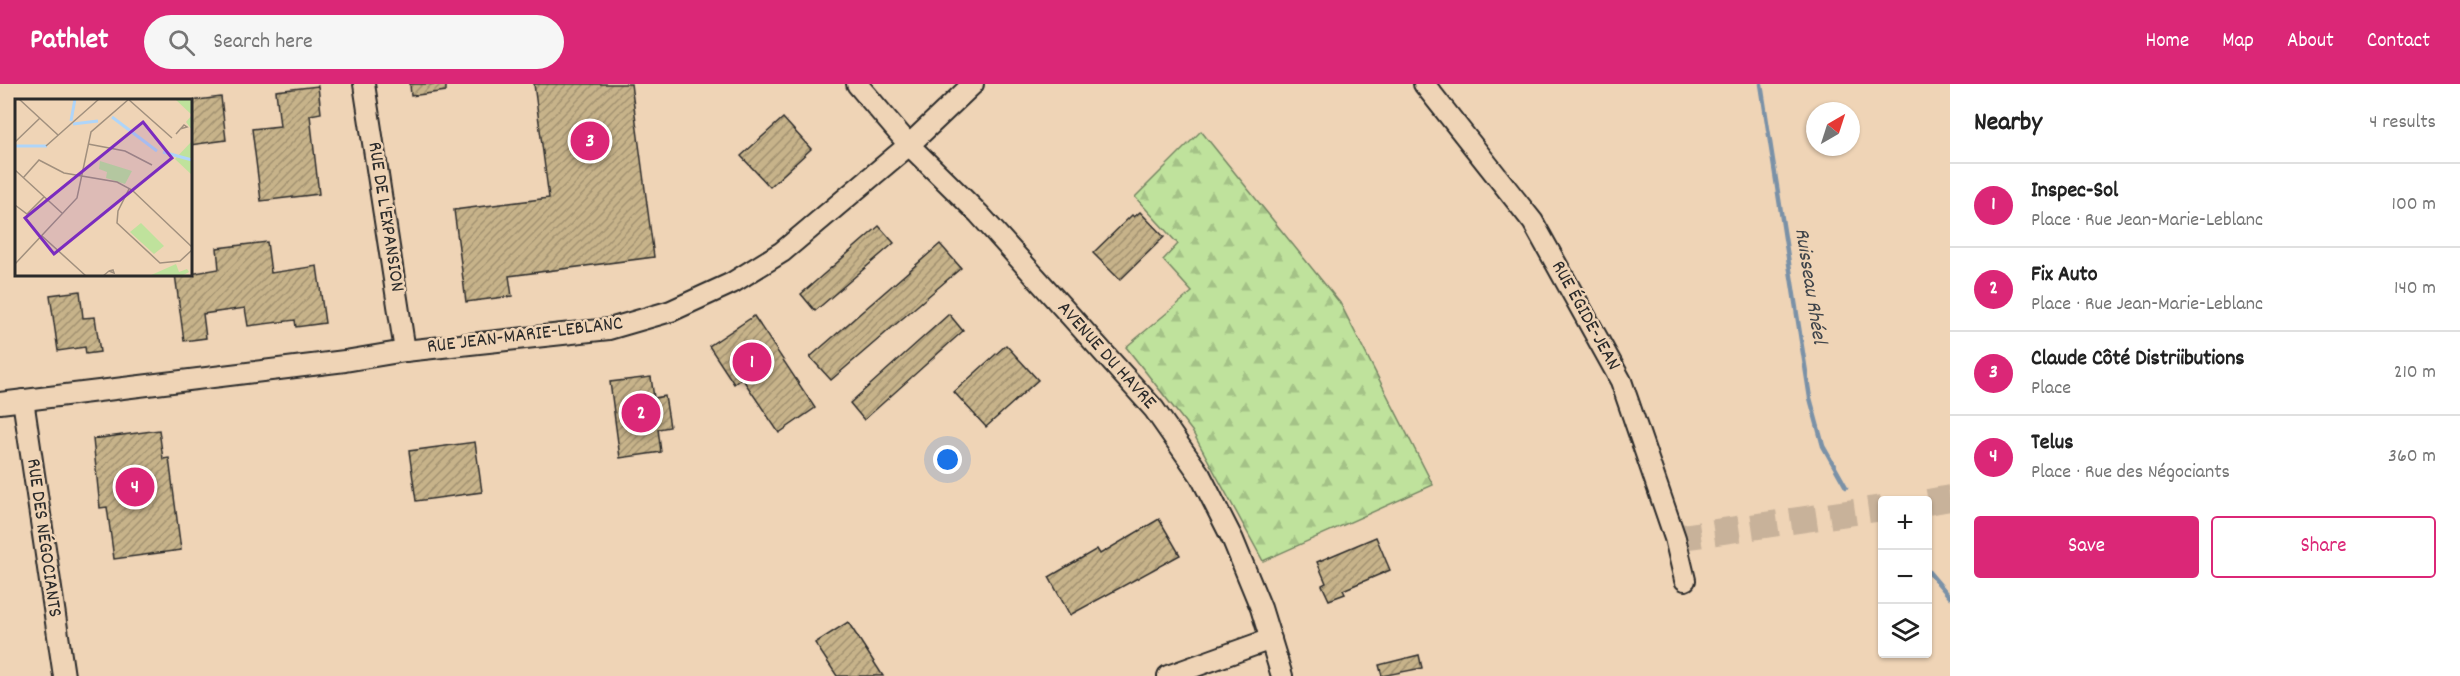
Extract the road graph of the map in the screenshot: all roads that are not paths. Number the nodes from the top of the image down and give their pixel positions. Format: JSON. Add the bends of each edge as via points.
{"nodes":[{"id":1,"x":364,"y":84,"type":"edge"},
{"id":2,"x":857,"y":84,"type":"edge"},
{"id":3,"x":973,"y":84,"type":"edge"},
{"id":4,"x":1424,"y":84,"type":"edge"},
{"id":5,"x":909,"y":145,"type":"junction"},
{"id":6,"x":405,"y":351,"type":"junction"},
{"id":7,"x":23,"y":400,"type":"junction"},
{"id":8,"x":0,"y":403,"type":"edge"},
{"id":9,"x":1685,"y":580,"type":"dead end"},
{"id":10,"x":1271,"y":639,"type":"junction"},
{"id":11,"x":64,"y":676,"type":"edge"},
{"id":12,"x":1168,"y":676,"type":"edge"},
{"id":13,"x":1282,"y":676,"type":"edge"}],
"edges":[{"from":1,"to":6,"type":"street","name":"RUE DE L'EXPANSION"},
{"from":2,"to":5,"type":"street","name":"AVENUE DU HAVRE"},
{"from":3,"to":5,"type":"street","name":"RUE JEAN-MARIE-LEBLANC"},
{"from":4,"to":9,"type":"street","name":"RUE ÉGIDE-JEAN","via":[[1533,222],[1621,381],[1675,538]]},
{"from":5,"to":6,"type":"street","name":"RUE JEAN-MARIE-LEBLANC","via":[[782,252],[732,283],[671,311],[609,329]]},
{"from":5,"to":10,"type":"street","name":"AVENUE DU HAVRE","via":[[979,214],[1154,409],[1200,475],[1233,540]]},
{"from":6,"to":7,"type":"street","name":"RUE JEAN-MARIE-LEBLANC"},
{"from":7,"to":8,"type":"street","name":"RUE JEAN-MARIE-LEBLANC"},
{"from":7,"to":11,"type":"street","name":"RUE DES NÉGOCIANTS"},
{"from":10,"to":12,"type":"street"},
{"from":10,"to":13,"type":"street","name":"AVENUE DU HAVRE"}]}
